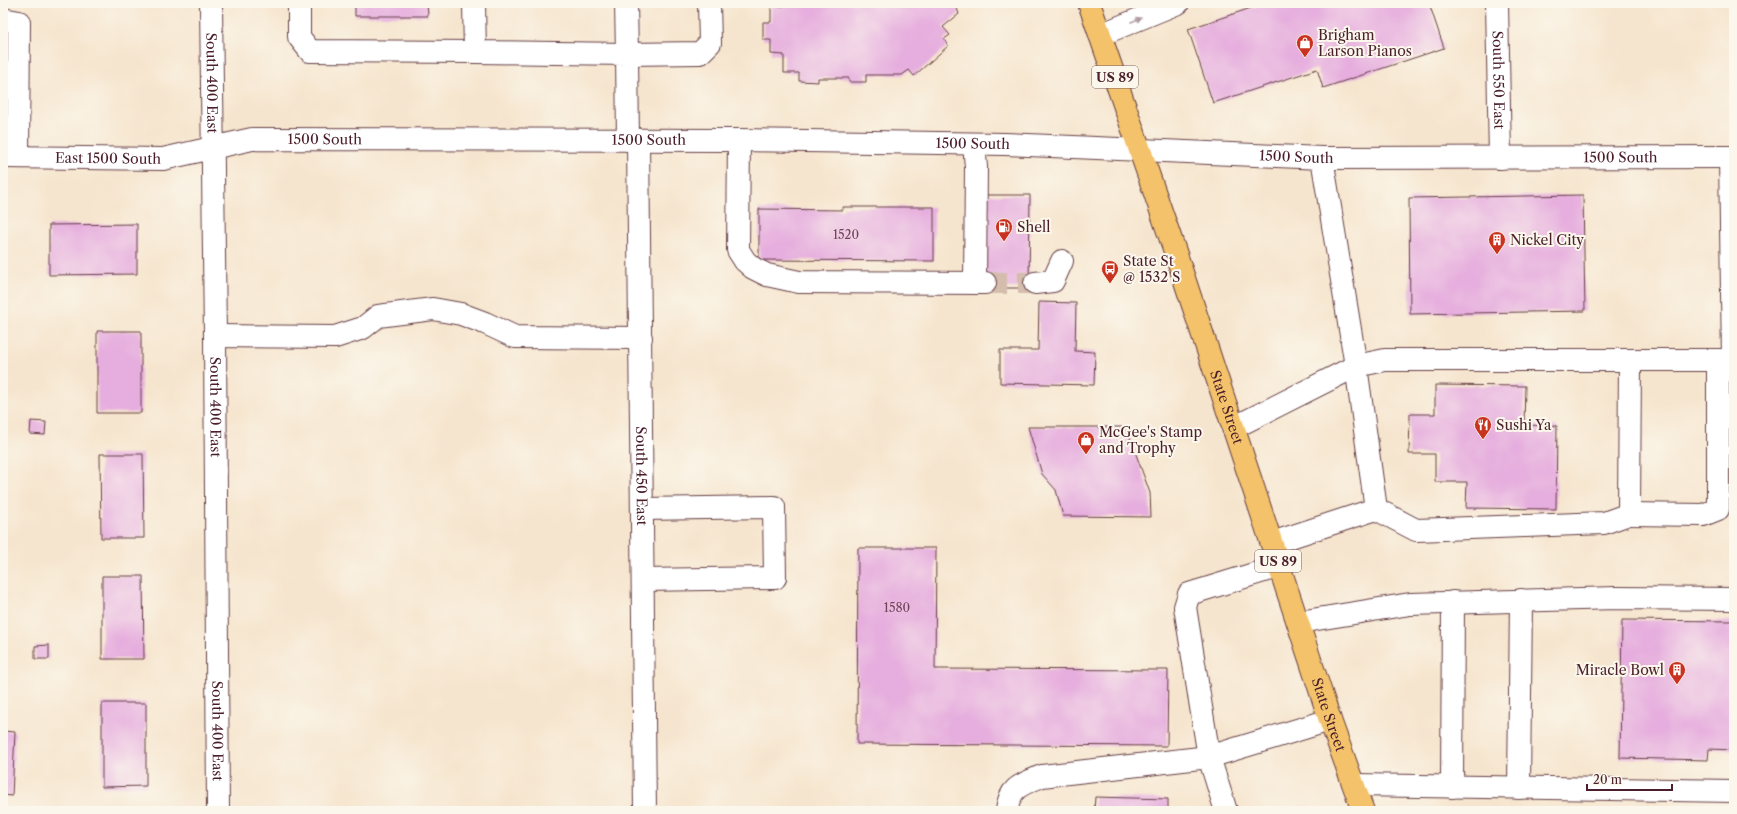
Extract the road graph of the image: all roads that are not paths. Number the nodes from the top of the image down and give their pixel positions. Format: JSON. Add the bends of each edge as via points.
{"nodes":[{"id":1,"x":211,"y":3,"type":"edge"},
{"id":2,"x":299,"y":3,"type":"edge"},
{"id":3,"x":474,"y":3,"type":"edge"},
{"id":4,"x":626,"y":3,"type":"edge"},
{"id":5,"x":710,"y":3,"type":"edge"},
{"id":6,"x":1089,"y":3,"type":"edge"},
{"id":7,"x":1178,"y":3,"type":"edge"},
{"id":8,"x":1497,"y":3,"type":"edge"},
{"id":9,"x":3,"y":19,"type":"edge"},
{"id":10,"x":1100,"y":35,"type":"junction"},
{"id":11,"x":475,"y":52,"type":"junction"},
{"id":12,"x":627,"y":54,"type":"junction"},
{"id":13,"x":633,"y":140,"type":"junction"},
{"id":14,"x":739,"y":140,"type":"junction"},
{"id":15,"x":974,"y":144,"type":"junction"},
{"id":16,"x":212,"y":148,"type":"junction"},
{"id":17,"x":1140,"y":150,"type":"junction"},
{"id":18,"x":10,"y":157,"type":"edge"},
{"id":19,"x":1732,"y":157,"type":"edge"},
{"id":20,"x":1322,"y":158,"type":"junction"},
{"id":21,"x":1500,"y":158,"type":"junction"},
{"id":22,"x":1062,"y":261,"type":"dead end"},
{"id":23,"x":1035,"y":283,"type":"tunnel mouth"},
{"id":24,"x":215,"y":336,"type":"junction"},
{"id":25,"x":641,"y":338,"type":"junction"},
{"id":26,"x":1630,"y":360,"type":"junction"},
{"id":27,"x":1728,"y":360,"type":"edge"},
{"id":28,"x":1356,"y":366,"type":"junction"},
{"id":29,"x":1233,"y":428,"type":"junction"},
{"id":30,"x":642,"y":509,"type":"junction"},
{"id":31,"x":1376,"y":509,"type":"junction"},
{"id":32,"x":1629,"y":514,"type":"junction"},
{"id":33,"x":1272,"y":543,"type":"junction"},
{"id":34,"x":1280,"y":566,"type":"junction"},
{"id":35,"x":643,"y":580,"type":"junction"},
{"id":36,"x":1734,"y":599,"type":"edge"},
{"id":37,"x":1521,"y":600,"type":"junction"},
{"id":38,"x":1453,"y":602,"type":"junction"},
{"id":39,"x":1299,"y":622,"type":"junction"},
{"id":40,"x":1330,"y":720,"type":"junction"},
{"id":41,"x":1209,"y":757,"type":"junction"},
{"id":42,"x":1354,"y":785,"type":"junction"},
{"id":43,"x":1452,"y":787,"type":"junction"},
{"id":44,"x":1519,"y":788,"type":"junction"},
{"id":45,"x":1734,"y":791,"type":"edge"},
{"id":46,"x":218,"y":811,"type":"edge"},
{"id":47,"x":645,"y":811,"type":"edge"},
{"id":48,"x":1007,"y":811,"type":"edge"},
{"id":49,"x":1226,"y":811,"type":"edge"},
{"id":50,"x":1363,"y":811,"type":"edge"}],
"edges":[{"from":1,"to":16,"type":"street","name":"South 400 East"},
{"from":2,"to":11,"type":"street","via":[[299,37],[310,51]]},
{"from":3,"to":11,"type":"street"},
{"from":4,"to":12,"type":"street","name":"South 450 East"},
{"from":5,"to":12,"type":"street","via":[[710,43],[700,53]]},
{"from":6,"to":10,"type":"main road","name":"State Street","number":"US 89"},
{"from":10,"to":7,"type":"street","one_way":true},
{"from":8,"to":21,"type":"street","name":"South 550 East"},
{"from":9,"to":18,"type":"street","via":[[19,22]]},
{"from":10,"to":17,"type":"main road","name":"State Street","number":"US 89"},
{"from":11,"to":12,"type":"street"},
{"from":12,"to":13,"type":"street","name":"South 450 East"},
{"from":13,"to":14,"type":"street","name":"1500 South"},
{"from":13,"to":16,"type":"street","name":"1500 South","via":[[252,139]]},
{"from":13,"to":25,"type":"street","name":"South 450 East"},
{"from":14,"to":15,"type":"street","name":"1500 South"},
{"from":14,"to":15,"type":"street","via":[[738,250],[753,268],[767,275],[799,282],[980,283]]},
{"from":15,"to":17,"type":"street","name":"1500 South"},
{"from":16,"to":18,"type":"street","name":"East 1500 South","via":[[163,159]]},
{"from":16,"to":24,"type":"street","name":"South 400 East"},
{"from":17,"to":20,"type":"street","name":"1500 South"},
{"from":17,"to":29,"type":"main road","name":"State Street","number":"US 89"},
{"from":19,"to":21,"type":"street","name":"1500 South"},
{"from":19,"to":27,"type":"street"},
{"from":20,"to":21,"type":"street","name":"1500 South"},
{"from":20,"to":28,"type":"street"},
{"from":22,"to":23,"type":"street","via":[[1053,281]]},
{"from":24,"to":25,"type":"street","via":[[335,337],[363,328],[378,316],[433,309],[461,314],[515,337]]},
{"from":24,"to":46,"type":"street","name":"South 400 East"},
{"from":25,"to":30,"type":"street","name":"South 450 East"},
{"from":26,"to":27,"type":"street"},
{"from":26,"to":28,"type":"street","via":[[1384,360]]},
{"from":26,"to":32,"type":"street"},
{"from":27,"to":32,"type":"street","via":[[1718,509],[1703,515]]},
{"from":28,"to":29,"type":"street"},
{"from":28,"to":31,"type":"street"},
{"from":29,"to":33,"type":"main road","name":"State Street","number":"US 89"},
{"from":30,"to":35,"type":"street","name":"South 450 East"},
{"from":30,"to":35,"type":"street","via":[[774,507],[775,578]]},
{"from":31,"to":32,"type":"street","via":[[1416,530],[1604,524]]},
{"from":31,"to":33,"type":"street"},
{"from":33,"to":34,"type":"main road","name":"State Street","number":"US 89"},
{"from":34,"to":39,"type":"main road","name":"State Street","number":"US 89"},
{"from":34,"to":41,"type":"street","via":[[1189,594],[1185,607]]},
{"from":35,"to":47,"type":"street","name":"South 450 East"},
{"from":36,"to":37,"type":"street"},
{"from":37,"to":38,"type":"street"},
{"from":37,"to":44,"type":"street"},
{"from":38,"to":39,"type":"street","via":[[1410,604]]},
{"from":38,"to":43,"type":"street"},
{"from":39,"to":40,"type":"main road","name":"State Street","number":"US 89"},
{"from":40,"to":41,"type":"street"},
{"from":40,"to":42,"type":"main road","name":"State Street","number":"US 89"},
{"from":41,"to":48,"type":"street","via":[[1042,776],[1020,785],[1008,799]]},
{"from":41,"to":49,"type":"street"},
{"from":42,"to":43,"type":"street"},
{"from":42,"to":50,"type":"main road","name":"State Street","number":"US 89"},
{"from":43,"to":44,"type":"street"},
{"from":44,"to":45,"type":"street"}]}
